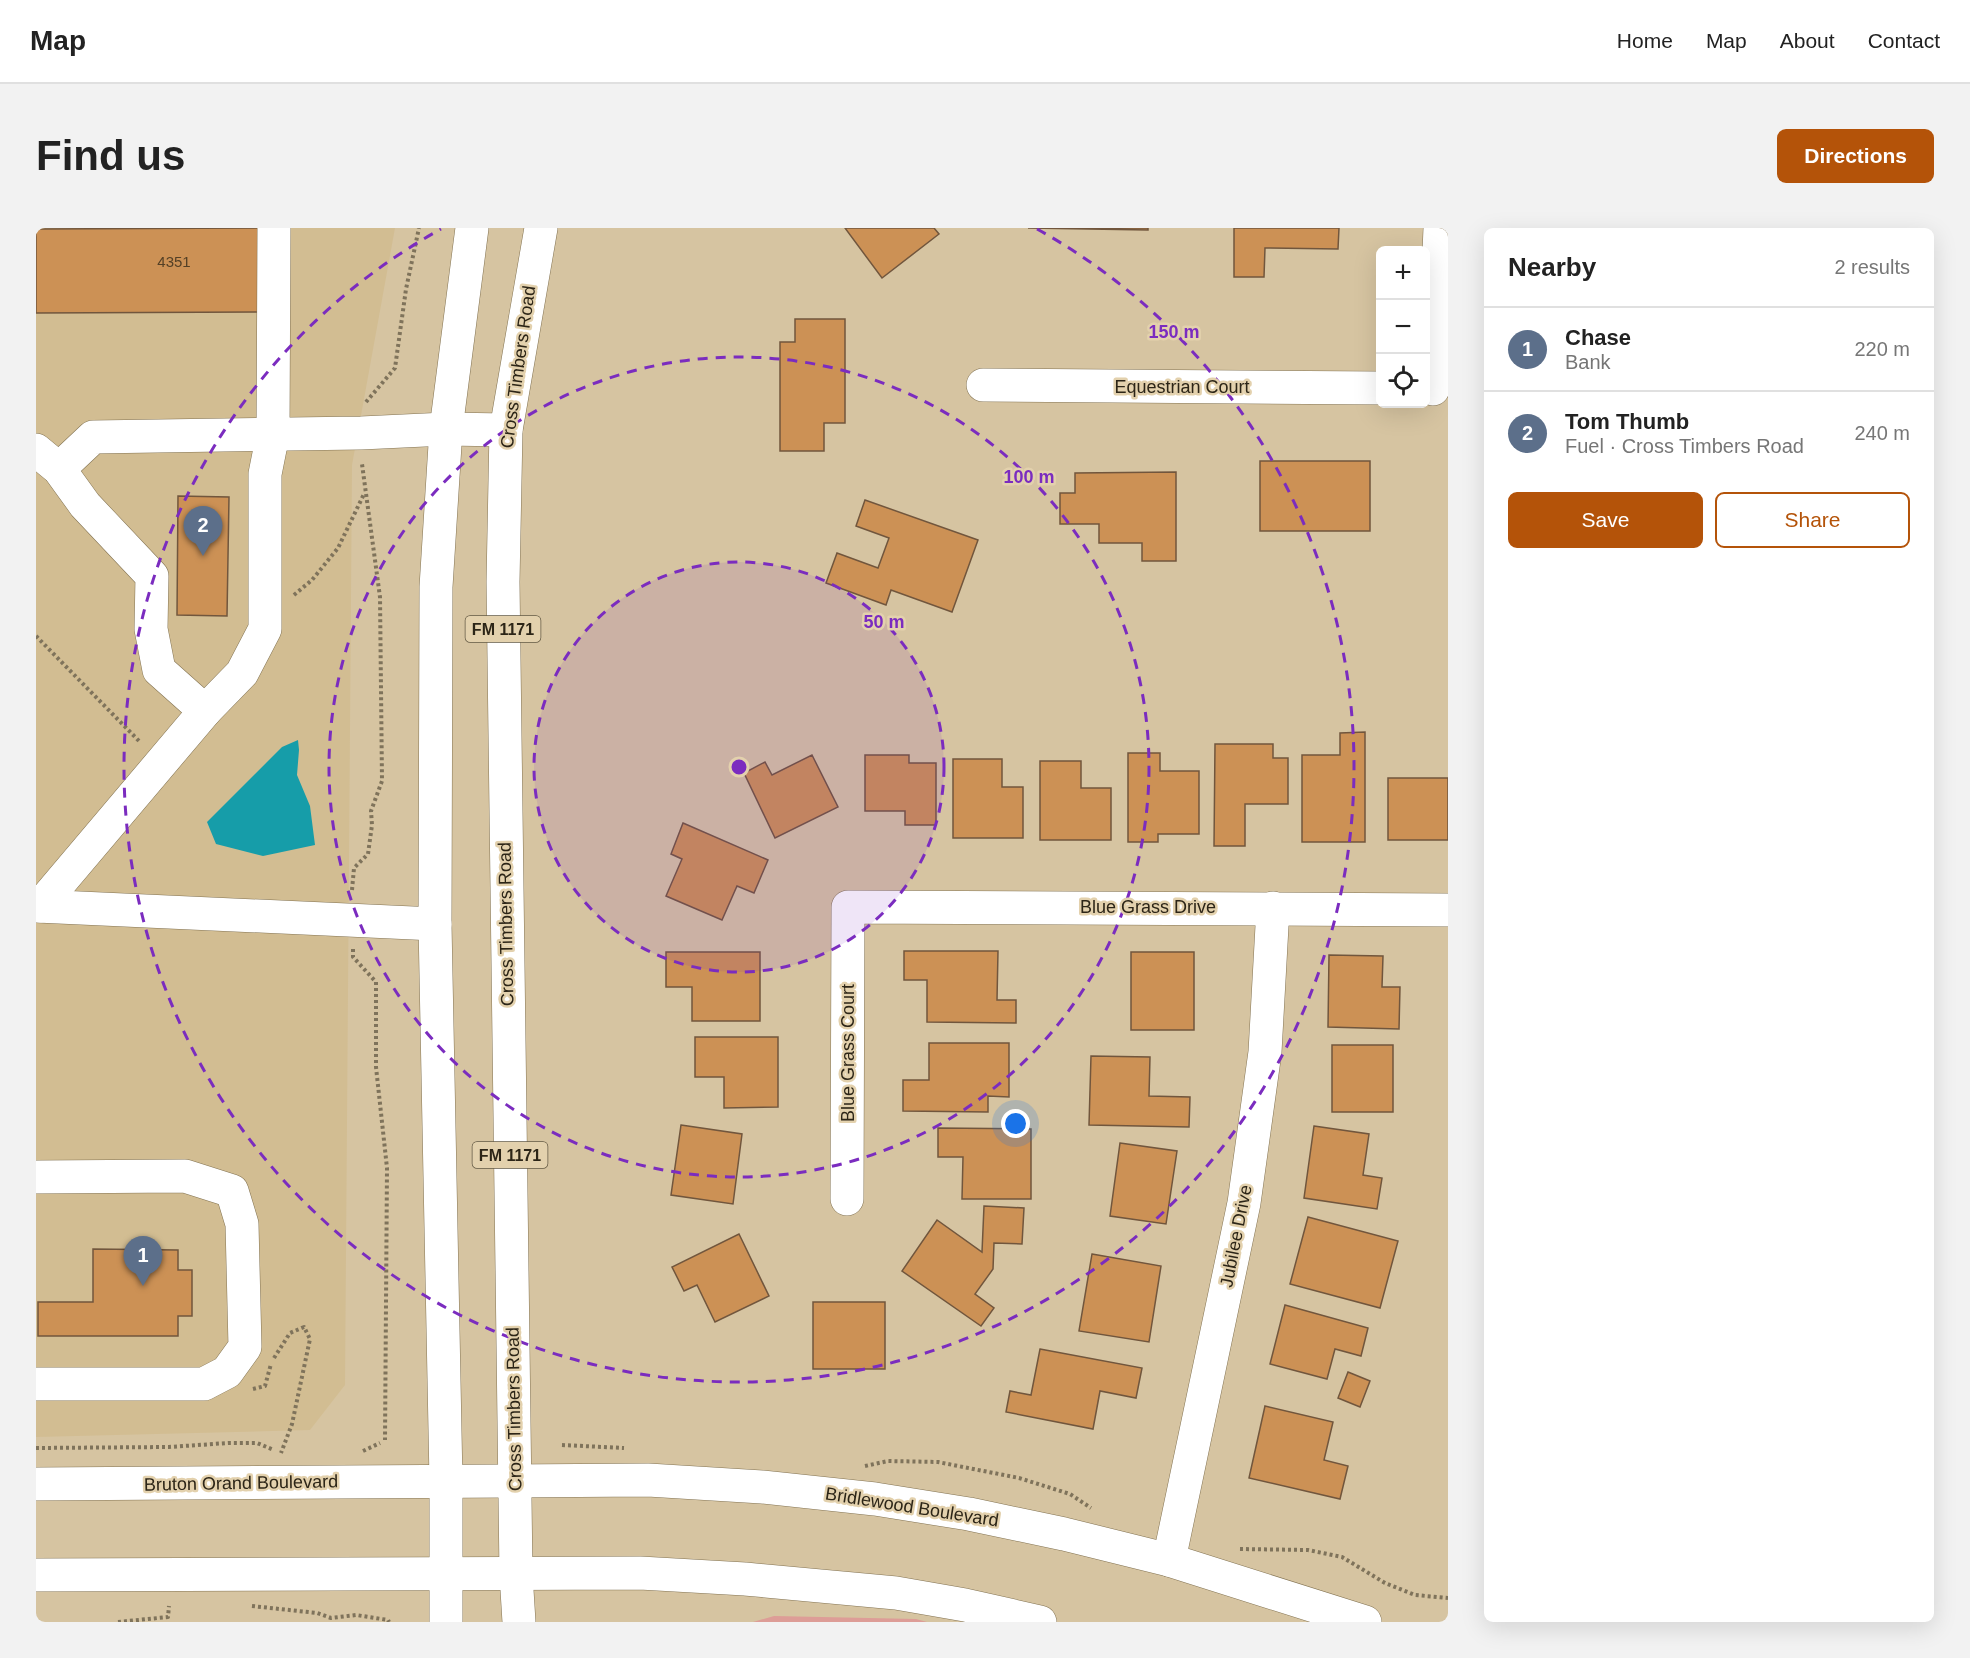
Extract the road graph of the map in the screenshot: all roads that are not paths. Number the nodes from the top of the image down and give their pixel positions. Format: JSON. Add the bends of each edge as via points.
{"nodes":[{"id":1,"x":274,"y":228,"type":"edge"},
{"id":2,"x":472,"y":228,"type":"edge"},
{"id":3,"x":541,"y":228,"type":"edge"},
{"id":4,"x":1440,"y":228,"type":"edge"},
{"id":5,"x":983,"y":385,"type":"dead end"},
{"id":6,"x":1376,"y":388,"type":"edge"},
{"id":7,"x":1435,"y":389,"type":"edge"},
{"id":8,"x":446,"y":429,"type":"junction"},
{"id":9,"x":506,"y":430,"type":"junction"},
{"id":10,"x":273,"y":434,"type":"junction"},
{"id":11,"x":48,"y":460,"type":"edge"},
{"id":12,"x":205,"y":711,"type":"junction"},
{"id":13,"x":38,"y":906,"type":"edge"},
{"id":14,"x":848,"y":907,"type":"joint"},
{"id":15,"x":1273,"y":908,"type":"junction"},
{"id":16,"x":1448,"y":910,"type":"edge"},
{"id":17,"x":435,"y":924,"type":"junction"},
{"id":18,"x":36,"y":1177,"type":"edge"},
{"id":19,"x":847,"y":1199,"type":"dead end"},
{"id":20,"x":36,"y":1384,"type":"edge"},
{"id":21,"x":446,"y":1481,"type":"junction"},
{"id":22,"x":515,"y":1481,"type":"junction"},
{"id":23,"x":36,"y":1484,"type":"edge"},
{"id":24,"x":1169,"y":1560,"type":"junction"},
{"id":25,"x":446,"y":1573,"type":"junction"},
{"id":26,"x":516,"y":1574,"type":"junction"},
{"id":27,"x":36,"y":1575,"type":"edge"},
{"id":28,"x":446,"y":1622,"type":"edge"},
{"id":29,"x":519,"y":1622,"type":"edge"},
{"id":30,"x":1040,"y":1622,"type":"edge"},
{"id":31,"x":1365,"y":1622,"type":"edge"}],
"edges":[{"from":1,"to":10,"type":"main road"},
{"from":2,"to":8,"type":"main road"},
{"from":3,"to":9,"type":"main road","name":"Cross Timbers Road","number":"FM 1171"},
{"from":4,"to":7,"type":"main road"},
{"from":5,"to":6,"type":"main road","name":"Equestrian Court"},
{"from":8,"to":9,"type":"main road"},
{"from":8,"to":10,"type":"main road"},
{"from":8,"to":17,"type":"main road","via":[[436,587]]},
{"from":9,"to":22,"type":"main road","name":"Cross Timbers Road","number":"FM 1171","via":[[503,618]]},
{"from":10,"to":11,"type":"main road","via":[[93,436]]},
{"from":10,"to":12,"type":"main road","via":[[265,474],[265,629],[242,674]]},
{"from":11,"to":12,"type":"main road","via":[[85,506],[152,576],[151,629],[159,670]]},
{"from":12,"to":13,"type":"main road"},
{"from":13,"to":17,"type":"main road"},
{"from":14,"to":15,"type":"main road","name":"Blue Grass Drive"},
{"from":14,"to":19,"type":"main road","name":"Blue Grass Court"},
{"from":15,"to":16,"type":"main road","name":"Blue Grass Drive"},
{"from":15,"to":24,"type":"main road","name":"Jubilee Drive","via":[[1265,1052],[1244,1203]]},
{"from":17,"to":21,"type":"main road"},
{"from":18,"to":20,"type":"main road","via":[[185,1176],[232,1191],[242,1224],[245,1347],[227,1372],[204,1384]]},
{"from":21,"to":22,"type":"main road","name":"Bridlewood Boulevard"},
{"from":21,"to":23,"type":"main road","name":"Bruton Orand Boulevard"},
{"from":21,"to":25,"type":"main road"},
{"from":22,"to":24,"type":"main road","name":"Bridlewood Boulevard","via":[[648,1480],[875,1499],[969,1514]]},
{"from":22,"to":26,"type":"main road","name":"Cross Timbers Road","number":"FM 1171"},
{"from":24,"to":31,"type":"main road","name":"Bridlewood Boulevard"},
{"from":25,"to":26,"type":"main road"},
{"from":25,"to":27,"type":"main road"},
{"from":25,"to":28,"type":"main road"},
{"from":26,"to":29,"type":"main road","name":"Cross Timbers Road","number":"FM 1171"},
{"from":26,"to":30,"type":"main road","via":[[640,1573],[828,1586],[931,1599]]}]}
